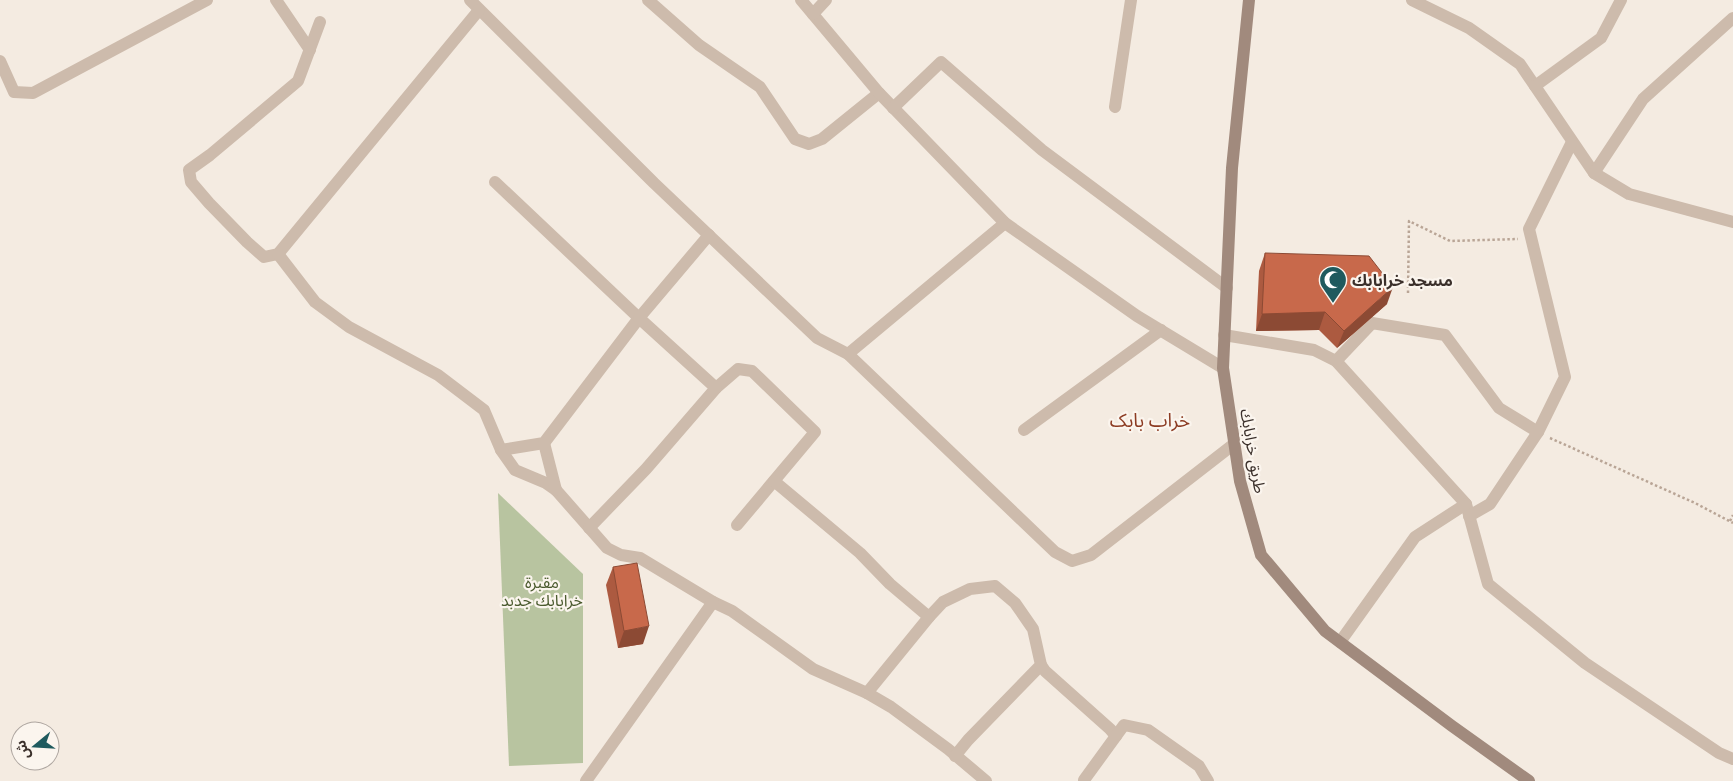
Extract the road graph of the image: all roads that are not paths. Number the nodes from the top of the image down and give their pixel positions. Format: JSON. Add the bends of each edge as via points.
{"nodes":[{"id":1,"x":207,"y":0,"type":"edge"},
{"id":2,"x":276,"y":0,"type":"edge"},
{"id":3,"x":470,"y":0,"type":"edge"},
{"id":4,"x":648,"y":0,"type":"edge"},
{"id":5,"x":801,"y":0,"type":"edge"},
{"id":6,"x":826,"y":0,"type":"edge"},
{"id":7,"x":1131,"y":0,"type":"edge"},
{"id":8,"x":1249,"y":0,"type":"edge"},
{"id":9,"x":1412,"y":0,"type":"edge"},
{"id":10,"x":1621,"y":0,"type":"edge"},
{"id":11,"x":480,"y":10,"type":"junction"},
{"id":12,"x":812,"y":14,"type":"junction"},
{"id":13,"x":1733,"y":18,"type":"edge"},
{"id":14,"x":320,"y":22,"type":"dead end"},
{"id":15,"x":310,"y":50,"type":"junction"},
{"id":16,"x":0,"y":61,"type":"edge"},
{"id":17,"x":1534,"y":86,"type":"junction"},
{"id":18,"x":879,"y":93,"type":"junction"},
{"id":19,"x":1115,"y":107,"type":"dead end"},
{"id":20,"x":893,"y":108,"type":"junction"},
{"id":21,"x":1572,"y":142,"type":"junction"},
{"id":22,"x":1594,"y":173,"type":"junction"},
{"id":23,"x":495,"y":182,"type":"dead end"},
{"id":24,"x":1733,"y":222,"type":"edge"},
{"id":25,"x":1005,"y":224,"type":"junction"},
{"id":26,"x":709,"y":235,"type":"junction"},
{"id":27,"x":278,"y":254,"type":"junction"},
{"id":28,"x":1227,"y":288,"type":"junction"},
{"id":29,"x":639,"y":318,"type":"junction"},
{"id":30,"x":1161,"y":330,"type":"junction"},
{"id":31,"x":1224,"y":336,"type":"junction"},
{"id":32,"x":848,"y":354,"type":"junction"},
{"id":33,"x":1336,"y":361,"type":"junction"},
{"id":34,"x":1223,"y":368,"type":"junction"},
{"id":35,"x":716,"y":388,"type":"junction"},
{"id":36,"x":1024,"y":430,"type":"dead end"},
{"id":37,"x":1538,"y":432,"type":"junction"},
{"id":38,"x":544,"y":443,"type":"junction"},
{"id":39,"x":1234,"y":444,"type":"junction"},
{"id":40,"x":501,"y":450,"type":"junction"},
{"id":41,"x":774,"y":481,"type":"junction"},
{"id":42,"x":556,"y":490,"type":"junction"},
{"id":43,"x":1467,"y":510,"type":"junction"},
{"id":44,"x":737,"y":525,"type":"dead end"},
{"id":45,"x":590,"y":528,"type":"junction"},
{"id":46,"x":713,"y":602,"type":"junction"},
{"id":47,"x":929,"y":617,"type":"junction"},
{"id":48,"x":1340,"y":642,"type":"junction"},
{"id":49,"x":1040,"y":665,"type":"junction"},
{"id":50,"x":867,"y":693,"type":"junction"},
{"id":51,"x":1116,"y":736,"type":"junction"},
{"id":52,"x":955,"y":756,"type":"junction"},
{"id":53,"x":1733,"y":759,"type":"edge"},
{"id":54,"x":1084,"y":780,"type":"edge"},
{"id":55,"x":586,"y":781,"type":"edge"},
{"id":56,"x":986,"y":781,"type":"edge"},
{"id":57,"x":1208,"y":781,"type":"edge"},
{"id":58,"x":1529,"y":781,"type":"edge"}],
"edges":[{"from":1,"to":16,"type":"street","via":[[33,93],[14,92]]},
{"from":2,"to":15,"type":"street"},
{"from":3,"to":11,"type":"street"},
{"from":4,"to":18,"type":"street","via":[[699,45],[760,87],[795,139],[809,144],[822,139]]},
{"from":5,"to":12,"type":"street"},
{"from":6,"to":12,"type":"street"},
{"from":7,"to":19,"type":"street"},
{"from":8,"to":28,"type":"main road","name":"طريق خرابابك","via":[[1232,168]]},
{"from":9,"to":17,"type":"street","via":[[1468,28],[1520,64]]},
{"from":10,"to":17,"type":"street","via":[[1601,38]]},
{"from":11,"to":26,"type":"street"},
{"from":11,"to":27,"type":"street"},
{"from":12,"to":18,"type":"street"},
{"from":13,"to":22,"type":"street","via":[[1643,99]]},
{"from":14,"to":15,"type":"street"},
{"from":15,"to":27,"type":"street","via":[[298,81],[189,170],[191,182],[247,242],[264,257]]},
{"from":17,"to":21,"type":"street"},
{"from":18,"to":20,"type":"street"},
{"from":20,"to":25,"type":"street"},
{"from":20,"to":28,"type":"street","via":[[940,62],[1042,150]]},
{"from":21,"to":22,"type":"street"},
{"from":21,"to":37,"type":"street","via":[[1529,229],[1565,377]]},
{"from":22,"to":24,"type":"street","via":[[1629,194]]},
{"from":23,"to":29,"type":"street"},
{"from":25,"to":30,"type":"street"},
{"from":25,"to":32,"type":"street"},
{"from":26,"to":29,"type":"street"},
{"from":26,"to":32,"type":"street","via":[[817,338]]},
{"from":27,"to":40,"type":"street","via":[[315,302],[349,327],[438,375],[484,410]]},
{"from":28,"to":31,"type":"main road","name":"طريق خرابابك"},
{"from":29,"to":35,"type":"street"},
{"from":29,"to":38,"type":"street"},
{"from":30,"to":34,"type":"street"},
{"from":30,"to":36,"type":"street"},
{"from":31,"to":33,"type":"street","via":[[1314,350]]},
{"from":31,"to":34,"type":"main road","name":"طريق خرابابك"},
{"from":32,"to":39,"type":"street","via":[[1055,552],[1072,561],[1091,555]]},
{"from":33,"to":37,"type":"street","via":[[1372,323],[1445,335],[1499,408]]},
{"from":33,"to":43,"type":"street"},
{"from":34,"to":39,"type":"main road","name":"طريق خرابابك"},
{"from":35,"to":41,"type":"street","via":[[738,369],[752,370],[815,432]]},
{"from":35,"to":45,"type":"street"},
{"from":37,"to":43,"type":"street","via":[[1490,504]]},
{"from":38,"to":40,"type":"street"},
{"from":38,"to":42,"type":"street"},
{"from":39,"to":48,"type":"main road","name":"طريق خرابابك","via":[[1240,481],[1261,555],[1325,631]]},
{"from":40,"to":42,"type":"street","via":[[515,470],[546,482]]},
{"from":41,"to":44,"type":"street"},
{"from":41,"to":47,"type":"street","via":[[860,553]]},
{"from":42,"to":45,"type":"street"},
{"from":43,"to":48,"type":"street","via":[[1416,537]]},
{"from":43,"to":53,"type":"street","via":[[1488,584],[1585,663]]},
{"from":45,"to":46,"type":"street","via":[[607,548],[640,558]]},
{"from":46,"to":50,"type":"street","via":[[732,611],[813,669]]},
{"from":46,"to":55,"type":"street"},
{"from":47,"to":49,"type":"street","via":[[943,602],[961,593],[995,586],[1015,603],[1033,629]]},
{"from":47,"to":50,"type":"street"},
{"from":48,"to":58,"type":"main road","name":"طريق خرابابك"},
{"from":49,"to":51,"type":"street"},
{"from":49,"to":52,"type":"street"},
{"from":50,"to":52,"type":"street","via":[[891,707]]},
{"from":51,"to":54,"type":"street"},
{"from":51,"to":57,"type":"street","via":[[1124,725],[1148,730],[1199,766]]},
{"from":52,"to":56,"type":"street"}]}
